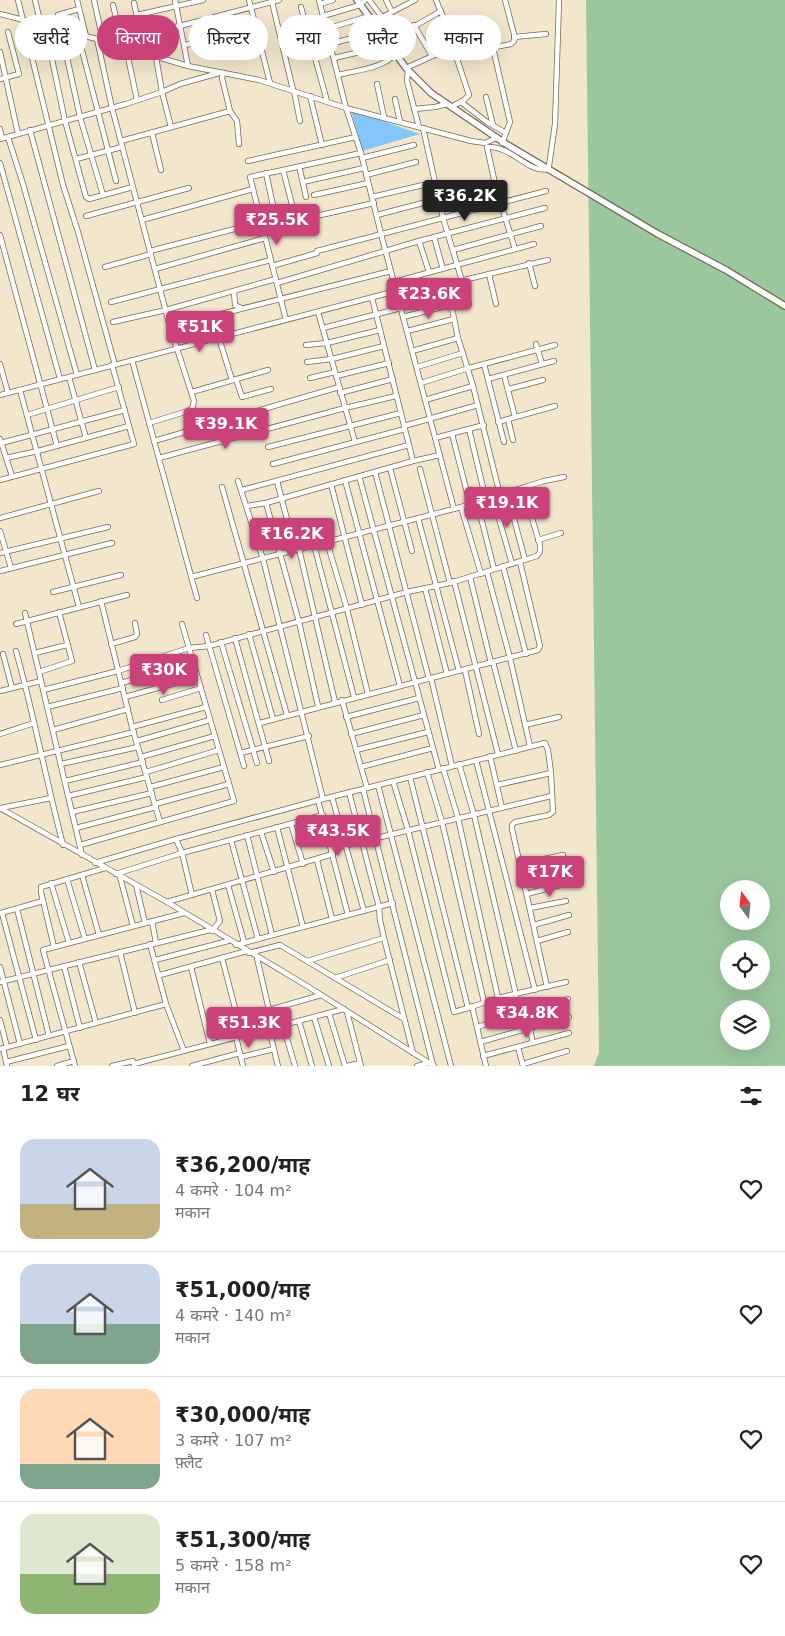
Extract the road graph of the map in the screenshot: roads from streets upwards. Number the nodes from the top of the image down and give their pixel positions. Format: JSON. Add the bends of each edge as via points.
{"nodes":[{"id":1,"x":18,"y":0,"type":"edge"},
{"id":2,"x":35,"y":0,"type":"edge"},
{"id":3,"x":77,"y":0,"type":"edge"},
{"id":4,"x":94,"y":0,"type":"edge"},
{"id":5,"x":175,"y":0,"type":"edge"},
{"id":6,"x":203,"y":0,"type":"edge"},
{"id":7,"x":249,"y":0,"type":"edge"},
{"id":8,"x":280,"y":0,"type":"edge"},
{"id":9,"x":333,"y":0,"type":"edge"},
{"id":10,"x":369,"y":0,"type":"edge"},
{"id":11,"x":386,"y":0,"type":"edge"},
{"id":12,"x":415,"y":0,"type":"edge"},
{"id":13,"x":436,"y":0,"type":"edge"},
{"id":14,"x":506,"y":0,"type":"edge"},
{"id":15,"x":559,"y":0,"type":"edge"},
{"id":16,"x":272,"y":2,"type":"junction"},
{"id":17,"x":319,"y":2,"type":"edge"},
{"id":18,"x":361,"y":2,"type":"edge"},
{"id":19,"x":406,"y":2,"type":"edge"},
{"id":20,"x":134,"y":3,"type":"dead end"},
{"id":21,"x":113,"y":5,"type":"dead end"},
{"id":22,"x":176,"y":7,"type":"junction"},
{"id":23,"x":301,"y":7,"type":"dead end"},
{"id":24,"x":251,"y":8,"type":"junction"},
{"id":25,"x":79,"y":9,"type":"junction"},
{"id":26,"x":441,"y":11,"type":"junction"},
{"id":27,"x":392,"y":12,"type":"junction"},
{"id":28,"x":0,"y":14,"type":"edge"},
{"id":29,"x":22,"y":15,"type":"edge"},
{"id":30,"x":40,"y":15,"type":"edge"},
{"id":31,"x":58,"y":15,"type":"dead end"},
{"id":32,"x":81,"y":15,"type":"edge"},
{"id":33,"x":97,"y":15,"type":"edge"},
{"id":34,"x":116,"y":15,"type":"edge"},
{"id":35,"x":137,"y":15,"type":"joint"},
{"id":36,"x":253,"y":15,"type":"edge"},
{"id":37,"x":322,"y":15,"type":"edge"},
{"id":38,"x":325,"y":15,"type":"edge"},
{"id":39,"x":368,"y":15,"type":"edge"},
{"id":40,"x":380,"y":15,"type":"edge"},
{"id":41,"x":386,"y":15,"type":"edge"},
{"id":42,"x":442,"y":15,"type":"edge"},
{"id":43,"x":15,"y":18,"type":"edge"},
{"id":44,"x":416,"y":24,"type":"edge"},
{"id":45,"x":180,"y":26,"type":"junction"},
{"id":46,"x":416,"y":29,"type":"edge"},
{"id":47,"x":8,"y":32,"type":"dead end"},
{"id":48,"x":546,"y":34,"type":"dead end"},
{"id":49,"x":87,"y":36,"type":"edge"},
{"id":50,"x":514,"y":37,"type":"junction"},
{"id":51,"x":97,"y":40,"type":"edge"},
{"id":52,"x":189,"y":44,"type":"edge"},
{"id":53,"x":184,"y":45,"type":"junction"},
{"id":54,"x":426,"y":46,"type":"edge"},
{"id":55,"x":501,"y":46,"type":"edge"},
{"id":56,"x":0,"y":52,"type":"edge"},
{"id":57,"x":426,"y":59,"type":"edge"},
{"id":58,"x":33,"y":60,"type":"edge"},
{"id":59,"x":51,"y":60,"type":"edge"},
{"id":60,"x":68,"y":60,"type":"edge"},
{"id":61,"x":84,"y":60,"type":"edge"},
{"id":62,"x":101,"y":60,"type":"edge"},
{"id":63,"x":127,"y":60,"type":"edge"},
{"id":64,"x":157,"y":60,"type":"edge"},
{"id":65,"x":167,"y":60,"type":"edge"},
{"id":66,"x":263,"y":60,"type":"edge"},
{"id":67,"x":334,"y":60,"type":"edge"},
{"id":68,"x":389,"y":60,"type":"edge"},
{"id":69,"x":401,"y":60,"type":"edge"},
{"id":70,"x":457,"y":60,"type":"edge"},
{"id":71,"x":496,"y":60,"type":"edge"},
{"id":72,"x":188,"y":66,"type":"junction"},
{"id":73,"x":407,"y":68,"type":"junction"},
{"id":74,"x":222,"y":73,"type":"junction"},
{"id":75,"x":338,"y":75,"type":"junction"},
{"id":76,"x":6,"y":78,"type":"junction"},
{"id":77,"x":0,"y":79,"type":"edge"},
{"id":78,"x":270,"y":83,"type":"junction"},
{"id":79,"x":377,"y":84,"type":"dead end"},
{"id":80,"x":293,"y":91,"type":"junction"},
{"id":81,"x":162,"y":92,"type":"junction"},
{"id":82,"x":310,"y":96,"type":"junction"},
{"id":83,"x":486,"y":97,"type":"dead end"},
{"id":84,"x":395,"y":99,"type":"dead end"},
{"id":85,"x":137,"y":100,"type":"junction"},
{"id":86,"x":327,"y":102,"type":"junction"},
{"id":87,"x":461,"y":102,"type":"junction"},
{"id":88,"x":449,"y":105,"type":"junction"},
{"id":89,"x":112,"y":108,"type":"junction"},
{"id":90,"x":346,"y":108,"type":"junction"},
{"id":91,"x":414,"y":109,"type":"junction"},
{"id":92,"x":230,"y":111,"type":"junction"},
{"id":93,"x":97,"y":112,"type":"junction"},
{"id":94,"x":80,"y":117,"type":"junction"},
{"id":95,"x":384,"y":117,"type":"junction"},
{"id":96,"x":65,"y":121,"type":"junction"},
{"id":97,"x":300,"y":121,"type":"dead end"},
{"id":98,"x":400,"y":122,"type":"junction"},
{"id":99,"x":49,"y":125,"type":"junction"},
{"id":100,"x":493,"y":125,"type":"junction"},
{"id":101,"x":170,"y":127,"type":"junction"},
{"id":102,"x":421,"y":128,"type":"junction"},
{"id":103,"x":0,"y":129,"type":"edge"},
{"id":104,"x":30,"y":130,"type":"junction"},
{"id":105,"x":152,"y":132,"type":"junction"},
{"id":106,"x":506,"y":133,"type":"junction"},
{"id":107,"x":18,"y":134,"type":"junction"},
{"id":108,"x":8,"y":137,"type":"junction"},
{"id":109,"x":356,"y":137,"type":"junction"},
{"id":110,"x":496,"y":138,"type":"junction"},
{"id":111,"x":1,"y":139,"type":"edge"},
{"id":112,"x":503,"y":142,"type":"junction"},
{"id":113,"x":122,"y":144,"type":"junction"},
{"id":114,"x":239,"y":144,"type":"dead end"},
{"id":115,"x":322,"y":145,"type":"junction"},
{"id":116,"x":414,"y":145,"type":"dead end"},
{"id":117,"x":487,"y":145,"type":"junction"},
{"id":118,"x":500,"y":148,"type":"junction"},
{"id":119,"x":107,"y":151,"type":"junction"},
{"id":120,"x":91,"y":155,"type":"junction"},
{"id":121,"x":361,"y":155,"type":"junction"},
{"id":122,"x":76,"y":159,"type":"junction"},
{"id":123,"x":248,"y":161,"type":"dead end"},
{"id":124,"x":416,"y":162,"type":"dead end"},
{"id":125,"x":0,"y":163,"type":"edge"},
{"id":126,"x":364,"y":168,"type":"junction"},
{"id":127,"x":548,"y":169,"type":"junction"},
{"id":128,"x":161,"y":170,"type":"dead end"},
{"id":129,"x":283,"y":170,"type":"junction"},
{"id":130,"x":300,"y":170,"type":"dead end"},
{"id":131,"x":266,"y":173,"type":"junction"},
{"id":132,"x":366,"y":174,"type":"junction"},
{"id":133,"x":116,"y":181,"type":"dead end"},
{"id":134,"x":303,"y":182,"type":"junction"},
{"id":135,"x":368,"y":183,"type":"junction"},
{"id":136,"x":423,"y":185,"type":"dead end"},
{"id":137,"x":133,"y":187,"type":"junction"},
{"id":138,"x":189,"y":188,"type":"dead end"},
{"id":139,"x":496,"y":188,"type":"junction"},
{"id":140,"x":253,"y":190,"type":"junction"},
{"id":141,"x":546,"y":191,"type":"dead end"},
{"id":142,"x":103,"y":195,"type":"junction"},
{"id":143,"x":314,"y":196,"type":"dead end"},
{"id":144,"x":306,"y":197,"type":"dead end"},
{"id":145,"x":373,"y":200,"type":"junction"},
{"id":146,"x":439,"y":201,"type":"junction"},
{"id":147,"x":138,"y":202,"type":"junction"},
{"id":148,"x":501,"y":203,"type":"junction"},
{"id":149,"x":545,"y":208,"type":"dead end"},
{"id":150,"x":377,"y":215,"type":"junction"},
{"id":151,"x":86,"y":216,"type":"dead end"},
{"id":152,"x":443,"y":218,"type":"junction"},
{"id":153,"x":505,"y":218,"type":"junction"},
{"id":154,"x":142,"y":220,"type":"junction"},
{"id":155,"x":296,"y":220,"type":"junction"},
{"id":156,"x":261,"y":222,"type":"junction"},
{"id":157,"x":277,"y":224,"type":"junction"},
{"id":158,"x":541,"y":226,"type":"dead end"},
{"id":159,"x":263,"y":228,"type":"junction"},
{"id":160,"x":380,"y":234,"type":"junction"},
{"id":161,"x":448,"y":234,"type":"junction"},
{"id":162,"x":510,"y":234,"type":"junction"},
{"id":163,"x":0,"y":235,"type":"edge"},
{"id":164,"x":434,"y":237,"type":"junction"},
{"id":165,"x":266,"y":238,"type":"junction"},
{"id":166,"x":419,"y":241,"type":"junction"},
{"id":167,"x":534,"y":244,"type":"dead end"},
{"id":168,"x":515,"y":249,"type":"junction"},
{"id":169,"x":453,"y":250,"type":"junction"},
{"id":170,"x":151,"y":252,"type":"junction"},
{"id":171,"x":385,"y":252,"type":"junction"},
{"id":172,"x":548,"y":260,"type":"dead end"},
{"id":173,"x":272,"y":263,"type":"junction"},
{"id":174,"x":529,"y":263,"type":"junction"},
{"id":175,"x":457,"y":264,"type":"junction"},
{"id":176,"x":105,"y":267,"type":"dead end"},
{"id":177,"x":155,"y":269,"type":"junction"},
{"id":178,"x":443,"y":269,"type":"junction"},
{"id":179,"x":391,"y":272,"type":"junction"},
{"id":180,"x":428,"y":272,"type":"junction"},
{"id":181,"x":489,"y":274,"type":"junction"},
{"id":182,"x":276,"y":281,"type":"junction"},
{"id":183,"x":462,"y":281,"type":"junction"},
{"id":184,"x":394,"y":282,"type":"junction"},
{"id":185,"x":446,"y":284,"type":"junction"},
{"id":186,"x":535,"y":286,"type":"dead end"},
{"id":187,"x":161,"y":290,"type":"junction"},
{"id":188,"x":234,"y":291,"type":"junction"},
{"id":189,"x":396,"y":292,"type":"junction"},
{"id":190,"x":280,"y":298,"type":"junction"},
{"id":191,"x":372,"y":298,"type":"junction"},
{"id":192,"x":398,"y":299,"type":"junction"},
{"id":193,"x":111,"y":302,"type":"dead end"},
{"id":194,"x":469,"y":304,"type":"dead end"},
{"id":195,"x":496,"y":304,"type":"dead end"},
{"id":196,"x":450,"y":305,"type":"junction"},
{"id":197,"x":785,"y":306,"type":"edge"},
{"id":198,"x":242,"y":308,"type":"junction"},
{"id":199,"x":401,"y":308,"type":"junction"},
{"id":200,"x":166,"y":310,"type":"junction"},
{"id":201,"x":318,"y":312,"type":"junction"},
{"id":202,"x":376,"y":314,"type":"junction"},
{"id":203,"x":403,"y":317,"type":"junction"},
{"id":204,"x":454,"y":319,"type":"junction"},
{"id":205,"x":286,"y":320,"type":"junction"},
{"id":206,"x":113,"y":322,"type":"dead end"},
{"id":207,"x":170,"y":327,"type":"junction"},
{"id":208,"x":323,"y":328,"type":"junction"},
{"id":209,"x":380,"y":330,"type":"junction"},
{"id":210,"x":407,"y":331,"type":"junction"},
{"id":211,"x":220,"y":338,"type":"junction"},
{"id":212,"x":458,"y":338,"type":"junction"},
{"id":213,"x":327,"y":343,"type":"junction"},
{"id":214,"x":536,"y":344,"type":"dead end"},
{"id":215,"x":556,"y":345,"type":"dead end"},
{"id":216,"x":306,"y":346,"type":"dead end"},
{"id":217,"x":384,"y":346,"type":"junction"},
{"id":218,"x":177,"y":348,"type":"junction"},
{"id":219,"x":538,"y":350,"type":"junction"},
{"id":220,"x":412,"y":351,"type":"junction"},
{"id":221,"x":463,"y":353,"type":"junction"},
{"id":222,"x":332,"y":359,"type":"junction"},
{"id":223,"x":132,"y":360,"type":"junction"},
{"id":224,"x":554,"y":361,"type":"dead end"},
{"id":225,"x":307,"y":362,"type":"dead end"},
{"id":226,"x":389,"y":363,"type":"junction"},
{"id":227,"x":0,"y":364,"type":"edge"},
{"id":228,"x":484,"y":364,"type":"junction"},
{"id":229,"x":542,"y":364,"type":"junction"},
{"id":230,"x":114,"y":365,"type":"junction"},
{"id":231,"x":417,"y":367,"type":"junction"},
{"id":232,"x":469,"y":368,"type":"junction"},
{"id":233,"x":95,"y":370,"type":"junction"},
{"id":234,"x":268,"y":370,"type":"dead end"},
{"id":235,"x":336,"y":374,"type":"junction"},
{"id":236,"x":77,"y":375,"type":"junction"},
{"id":237,"x":504,"y":375,"type":"junction"},
{"id":238,"x":69,"y":377,"type":"junction"},
{"id":239,"x":310,"y":378,"type":"dead end"},
{"id":240,"x":60,"y":379,"type":"junction"},
{"id":241,"x":234,"y":379,"type":"junction"},
{"id":242,"x":393,"y":379,"type":"junction"},
{"id":243,"x":488,"y":379,"type":"junction"},
{"id":244,"x":543,"y":380,"type":"dead end"},
{"id":245,"x":40,"y":384,"type":"junction"},
{"id":246,"x":421,"y":384,"type":"junction"},
{"id":247,"x":473,"y":386,"type":"junction"},
{"id":248,"x":118,"y":387,"type":"junction"},
{"id":249,"x":339,"y":387,"type":"junction"},
{"id":250,"x":271,"y":389,"type":"dead end"},
{"id":251,"x":509,"y":389,"type":"junction"},
{"id":252,"x":20,"y":390,"type":"junction"},
{"id":253,"x":192,"y":392,"type":"junction"},
{"id":254,"x":8,"y":393,"type":"junction"},
{"id":255,"x":340,"y":393,"type":"junction"},
{"id":256,"x":0,"y":395,"type":"edge"},
{"id":257,"x":396,"y":396,"type":"junction"},
{"id":258,"x":425,"y":400,"type":"junction"},
{"id":259,"x":76,"y":401,"type":"junction"},
{"id":260,"x":478,"y":405,"type":"junction"},
{"id":261,"x":555,"y":406,"type":"dead end"},
{"id":262,"x":47,"y":408,"type":"junction"},
{"id":263,"x":345,"y":408,"type":"junction"},
{"id":264,"x":125,"y":410,"type":"junction"},
{"id":265,"x":401,"y":413,"type":"junction"},
{"id":266,"x":27,"y":414,"type":"junction"},
{"id":267,"x":515,"y":417,"type":"junction"},
{"id":268,"x":431,"y":418,"type":"junction"},
{"id":269,"x":508,"y":419,"type":"junction"},
{"id":270,"x":82,"y":422,"type":"junction"},
{"id":271,"x":498,"y":422,"type":"junction"},
{"id":272,"x":149,"y":423,"type":"junction"},
{"id":273,"x":484,"y":425,"type":"junction"},
{"id":274,"x":129,"y":426,"type":"junction"},
{"id":275,"x":350,"y":426,"type":"junction"},
{"id":276,"x":405,"y":428,"type":"junction"},
{"id":277,"x":469,"y":429,"type":"junction"},
{"id":278,"x":53,"y":430,"type":"junction"},
{"id":279,"x":452,"y":434,"type":"junction"},
{"id":280,"x":33,"y":436,"type":"junction"},
{"id":281,"x":86,"y":438,"type":"junction"},
{"id":282,"x":435,"y":438,"type":"junction"},
{"id":283,"x":513,"y":440,"type":"dead end"},
{"id":284,"x":1,"y":441,"type":"edge"},
{"id":285,"x":154,"y":441,"type":"junction"},
{"id":286,"x":355,"y":442,"type":"junction"},
{"id":287,"x":504,"y":442,"type":"dead end"},
{"id":288,"x":58,"y":446,"type":"junction"},
{"id":289,"x":409,"y":446,"type":"junction"},
{"id":290,"x":268,"y":447,"type":"dead end"},
{"id":291,"x":38,"y":452,"type":"junction"},
{"id":292,"x":440,"y":455,"type":"junction"},
{"id":293,"x":6,"y":458,"type":"junction"},
{"id":294,"x":159,"y":458,"type":"junction"},
{"id":295,"x":413,"y":461,"type":"junction"},
{"id":296,"x":273,"y":464,"type":"dead end"},
{"id":297,"x":390,"y":468,"type":"junction"},
{"id":298,"x":420,"y":469,"type":"dead end"},
{"id":299,"x":43,"y":470,"type":"junction"},
{"id":300,"x":375,"y":472,"type":"junction"},
{"id":301,"x":12,"y":476,"type":"junction"},
{"id":302,"x":359,"y":476,"type":"junction"},
{"id":303,"x":564,"y":477,"type":"dead end"},
{"id":304,"x":0,"y":480,"type":"edge"},
{"id":305,"x":345,"y":480,"type":"junction"},
{"id":306,"x":238,"y":481,"type":"dead end"},
{"id":307,"x":277,"y":481,"type":"junction"},
{"id":308,"x":331,"y":484,"type":"junction"},
{"id":309,"x":222,"y":487,"type":"dead end"},
{"id":310,"x":523,"y":488,"type":"junction"},
{"id":311,"x":242,"y":490,"type":"junction"},
{"id":312,"x":100,"y":491,"type":"dead end"},
{"id":313,"x":508,"y":493,"type":"junction"},
{"id":314,"x":500,"y":495,"type":"junction"},
{"id":315,"x":281,"y":498,"type":"junction"},
{"id":316,"x":493,"y":498,"type":"junction"},
{"id":317,"x":486,"y":500,"type":"junction"},
{"id":318,"x":477,"y":502,"type":"junction"},
{"id":319,"x":266,"y":503,"type":"junction"},
{"id":320,"x":52,"y":504,"type":"junction"},
{"id":321,"x":470,"y":504,"type":"junction"},
{"id":322,"x":247,"y":506,"type":"junction"},
{"id":323,"x":461,"y":507,"type":"junction"},
{"id":324,"x":454,"y":508,"type":"junction"},
{"id":325,"x":432,"y":514,"type":"junction"},
{"id":326,"x":0,"y":518,"type":"edge"},
{"id":327,"x":418,"y":518,"type":"junction"},
{"id":328,"x":404,"y":522,"type":"junction"},
{"id":329,"x":389,"y":526,"type":"junction"},
{"id":330,"x":108,"y":527,"type":"dead end"},
{"id":331,"x":374,"y":529,"type":"junction"},
{"id":332,"x":0,"y":531,"type":"edge"},
{"id":333,"x":359,"y":533,"type":"junction"},
{"id":334,"x":561,"y":533,"type":"dead end"},
{"id":335,"x":62,"y":538,"type":"junction"},
{"id":336,"x":343,"y":538,"type":"junction"},
{"id":337,"x":538,"y":540,"type":"junction"},
{"id":338,"x":327,"y":542,"type":"junction"},
{"id":339,"x":112,"y":543,"type":"dead end"},
{"id":340,"x":314,"y":545,"type":"junction"},
{"id":341,"x":297,"y":550,"type":"junction"},
{"id":342,"x":412,"y":551,"type":"dead end"},
{"id":343,"x":3,"y":552,"type":"edge"},
{"id":344,"x":66,"y":554,"type":"junction"},
{"id":345,"x":280,"y":554,"type":"junction"},
{"id":346,"x":263,"y":558,"type":"junction"},
{"id":347,"x":526,"y":560,"type":"junction"},
{"id":348,"x":520,"y":562,"type":"junction"},
{"id":349,"x":244,"y":564,"type":"junction"},
{"id":350,"x":512,"y":564,"type":"junction"},
{"id":351,"x":503,"y":566,"type":"junction"},
{"id":352,"x":11,"y":568,"type":"junction"},
{"id":353,"x":494,"y":569,"type":"junction"},
{"id":354,"x":0,"y":571,"type":"edge"},
{"id":355,"x":487,"y":572,"type":"junction"},
{"id":356,"x":481,"y":574,"type":"junction"},
{"id":357,"x":121,"y":575,"type":"dead end"},
{"id":358,"x":191,"y":577,"type":"junction"},
{"id":359,"x":470,"y":577,"type":"junction"},
{"id":360,"x":452,"y":582,"type":"junction"},
{"id":361,"x":437,"y":586,"type":"junction"},
{"id":362,"x":74,"y":587,"type":"junction"},
{"id":363,"x":425,"y":588,"type":"junction"},
{"id":364,"x":53,"y":592,"type":"dead end"},
{"id":365,"x":407,"y":592,"type":"junction"},
{"id":366,"x":126,"y":595,"type":"dead end"},
{"id":367,"x":392,"y":596,"type":"junction"},
{"id":368,"x":197,"y":598,"type":"dead end"},
{"id":369,"x":378,"y":601,"type":"junction"},
{"id":370,"x":101,"y":602,"type":"junction"},
{"id":371,"x":362,"y":605,"type":"junction"},
{"id":372,"x":79,"y":607,"type":"junction"},
{"id":373,"x":348,"y":609,"type":"junction"},
{"id":374,"x":59,"y":612,"type":"junction"},
{"id":375,"x":25,"y":613,"type":"dead end"},
{"id":376,"x":332,"y":613,"type":"junction"},
{"id":377,"x":314,"y":618,"type":"junction"},
{"id":378,"x":27,"y":620,"type":"junction"},
{"id":379,"x":299,"y":622,"type":"junction"},
{"id":380,"x":135,"y":623,"type":"dead end"},
{"id":381,"x":16,"y":624,"type":"dead end"},
{"id":382,"x":182,"y":624,"type":"dead end"},
{"id":383,"x":281,"y":626,"type":"junction"},
{"id":384,"x":263,"y":631,"type":"junction"},
{"id":385,"x":250,"y":634,"type":"junction"},
{"id":386,"x":206,"y":635,"type":"dead end"},
{"id":387,"x":235,"y":638,"type":"junction"},
{"id":388,"x":222,"y":642,"type":"junction"},
{"id":389,"x":111,"y":644,"type":"junction"},
{"id":390,"x":67,"y":645,"type":"junction"},
{"id":391,"x":209,"y":646,"type":"junction"},
{"id":392,"x":189,"y":648,"type":"junction"},
{"id":393,"x":16,"y":651,"type":"dead end"},
{"id":394,"x":35,"y":653,"type":"junction"},
{"id":395,"x":3,"y":654,"type":"dead end"},
{"id":396,"x":526,"y":654,"type":"junction"},
{"id":397,"x":510,"y":658,"type":"junction"},
{"id":398,"x":193,"y":663,"type":"junction"},
{"id":399,"x":492,"y":663,"type":"junction"},
{"id":400,"x":477,"y":667,"type":"junction"},
{"id":401,"x":462,"y":670,"type":"junction"},
{"id":402,"x":118,"y":671,"type":"junction"},
{"id":403,"x":39,"y":672,"type":"junction"},
{"id":404,"x":447,"y":674,"type":"junction"},
{"id":405,"x":197,"y":677,"type":"junction"},
{"id":406,"x":430,"y":678,"type":"junction"},
{"id":407,"x":41,"y":681,"type":"junction"},
{"id":408,"x":415,"y":682,"type":"junction"},
{"id":409,"x":26,"y":685,"type":"junction"},
{"id":410,"x":122,"y":685,"type":"junction"},
{"id":411,"x":400,"y":686,"type":"junction"},
{"id":412,"x":12,"y":688,"type":"junction"},
{"id":413,"x":200,"y":688,"type":"junction"},
{"id":414,"x":43,"y":690,"type":"junction"},
{"id":415,"x":0,"y":691,"type":"edge"},
{"id":416,"x":368,"y":694,"type":"junction"},
{"id":417,"x":125,"y":697,"type":"junction"},
{"id":418,"x":354,"y":697,"type":"junction"},
{"id":419,"x":419,"y":698,"type":"junction"},
{"id":420,"x":162,"y":700,"type":"dead end"},
{"id":421,"x":342,"y":700,"type":"junction"},
{"id":422,"x":335,"y":702,"type":"junction"},
{"id":423,"x":318,"y":706,"type":"junction"},
{"id":424,"x":47,"y":707,"type":"junction"},
{"id":425,"x":206,"y":707,"type":"junction"},
{"id":426,"x":128,"y":709,"type":"junction"},
{"id":427,"x":301,"y":711,"type":"junction"},
{"id":428,"x":287,"y":715,"type":"junction"},
{"id":429,"x":424,"y":715,"type":"junction"},
{"id":430,"x":346,"y":717,"type":"junction"},
{"id":431,"x":559,"y":717,"type":"dead end"},
{"id":432,"x":272,"y":719,"type":"junction"},
{"id":433,"x":210,"y":720,"type":"junction"},
{"id":434,"x":34,"y":723,"type":"junction"},
{"id":435,"x":260,"y":723,"type":"junction"},
{"id":436,"x":525,"y":725,"type":"junction"},
{"id":437,"x":132,"y":727,"type":"junction"},
{"id":438,"x":53,"y":730,"type":"junction"},
{"id":439,"x":134,"y":732,"type":"junction"},
{"id":440,"x":428,"y":732,"type":"junction"},
{"id":441,"x":0,"y":734,"type":"edge"},
{"id":442,"x":351,"y":734,"type":"junction"},
{"id":443,"x":479,"y":734,"type":"dead end"},
{"id":444,"x":215,"y":736,"type":"junction"},
{"id":445,"x":309,"y":736,"type":"junction"},
{"id":446,"x":138,"y":744,"type":"junction"},
{"id":447,"x":266,"y":746,"type":"junction"},
{"id":448,"x":530,"y":746,"type":"junction"},
{"id":449,"x":433,"y":748,"type":"junction"},
{"id":450,"x":58,"y":750,"type":"junction"},
{"id":451,"x":219,"y":750,"type":"junction"},
{"id":452,"x":253,"y":750,"type":"junction"},
{"id":453,"x":356,"y":750,"type":"junction"},
{"id":454,"x":516,"y":751,"type":"junction"},
{"id":455,"x":240,"y":753,"type":"junction"},
{"id":456,"x":498,"y":754,"type":"junction"},
{"id":457,"x":41,"y":755,"type":"junction"},
{"id":458,"x":490,"y":756,"type":"junction"},
{"id":459,"x":142,"y":760,"type":"junction"},
{"id":460,"x":269,"y":760,"type":"dead end"},
{"id":461,"x":476,"y":760,"type":"junction"},
{"id":462,"x":61,"y":764,"type":"junction"},
{"id":463,"x":256,"y":764,"type":"dead end"},
{"id":464,"x":459,"y":764,"type":"junction"},
{"id":465,"x":0,"y":765,"type":"edge"},
{"id":466,"x":244,"y":766,"type":"dead end"},
{"id":467,"x":452,"y":766,"type":"junction"},
{"id":468,"x":224,"y":767,"type":"junction"},
{"id":469,"x":360,"y":767,"type":"junction"},
{"id":470,"x":441,"y":769,"type":"junction"},
{"id":471,"x":427,"y":772,"type":"junction"},
{"id":472,"x":551,"y":773,"type":"junction"},
{"id":473,"x":146,"y":775,"type":"junction"},
{"id":474,"x":410,"y":777,"type":"junction"},
{"id":475,"x":64,"y":781,"type":"junction"},
{"id":476,"x":393,"y":781,"type":"junction"},
{"id":477,"x":229,"y":784,"type":"junction"},
{"id":478,"x":378,"y":785,"type":"junction"},
{"id":479,"x":497,"y":785,"type":"junction"},
{"id":480,"x":150,"y":787,"type":"junction"},
{"id":481,"x":365,"y":788,"type":"junction"},
{"id":482,"x":349,"y":792,"type":"junction"},
{"id":483,"x":152,"y":793,"type":"junction"},
{"id":484,"x":68,"y":796,"type":"junction"},
{"id":485,"x":551,"y":796,"type":"junction"},
{"id":486,"x":332,"y":797,"type":"junction"},
{"id":487,"x":50,"y":798,"type":"junction"},
{"id":488,"x":321,"y":800,"type":"junction"},
{"id":489,"x":156,"y":806,"type":"junction"},
{"id":490,"x":0,"y":808,"type":"edge"},
{"id":491,"x":502,"y":808,"type":"junction"},
{"id":492,"x":488,"y":811,"type":"junction"},
{"id":493,"x":72,"y":812,"type":"junction"},
{"id":494,"x":474,"y":814,"type":"junction"},
{"id":495,"x":322,"y":815,"type":"junction"},
{"id":496,"x":458,"y":818,"type":"junction"},
{"id":497,"x":160,"y":822,"type":"junction"},
{"id":498,"x":442,"y":822,"type":"junction"},
{"id":499,"x":291,"y":824,"type":"junction"},
{"id":500,"x":277,"y":827,"type":"junction"},
{"id":501,"x":424,"y":827,"type":"junction"},
{"id":502,"x":76,"y":828,"type":"junction"},
{"id":503,"x":408,"y":830,"type":"junction"},
{"id":504,"x":261,"y":832,"type":"junction"},
{"id":505,"x":392,"y":834,"type":"junction"},
{"id":506,"x":247,"y":836,"type":"junction"},
{"id":507,"x":376,"y":838,"type":"junction"},
{"id":508,"x":176,"y":839,"type":"junction"},
{"id":509,"x":231,"y":840,"type":"junction"},
{"id":510,"x":361,"y":841,"type":"junction"},
{"id":511,"x":63,"y":845,"type":"junction"},
{"id":512,"x":80,"y":845,"type":"junction"},
{"id":513,"x":345,"y":846,"type":"junction"},
{"id":514,"x":332,"y":852,"type":"junction"},
{"id":515,"x":182,"y":854,"type":"junction"},
{"id":516,"x":82,"y":855,"type":"junction"},
{"id":517,"x":563,"y":855,"type":"dead end"},
{"id":518,"x":317,"y":860,"type":"junction"},
{"id":519,"x":95,"y":863,"type":"junction"},
{"id":520,"x":303,"y":864,"type":"junction"},
{"id":521,"x":520,"y":864,"type":"junction"},
{"id":522,"x":105,"y":868,"type":"junction"},
{"id":523,"x":288,"y":868,"type":"junction"},
{"id":524,"x":565,"y":868,"type":"dead end"},
{"id":525,"x":274,"y":872,"type":"junction"},
{"id":526,"x":82,"y":875,"type":"junction"},
{"id":527,"x":118,"y":875,"type":"junction"},
{"id":528,"x":258,"y":876,"type":"junction"},
{"id":529,"x":524,"y":878,"type":"junction"},
{"id":530,"x":68,"y":879,"type":"junction"},
{"id":531,"x":243,"y":881,"type":"junction"},
{"id":532,"x":51,"y":883,"type":"junction"},
{"id":533,"x":567,"y":883,"type":"dead end"},
{"id":534,"x":136,"y":885,"type":"junction"},
{"id":535,"x":228,"y":885,"type":"junction"},
{"id":536,"x":212,"y":890,"type":"junction"},
{"id":537,"x":527,"y":894,"type":"junction"},
{"id":538,"x":192,"y":895,"type":"junction"},
{"id":539,"x":566,"y":900,"type":"dead end"},
{"id":540,"x":43,"y":902,"type":"junction"},
{"id":541,"x":167,"y":902,"type":"junction"},
{"id":542,"x":393,"y":903,"type":"junction"},
{"id":543,"x":379,"y":907,"type":"junction"},
{"id":544,"x":530,"y":908,"type":"junction"},
{"id":545,"x":17,"y":909,"type":"junction"},
{"id":546,"x":364,"y":911,"type":"junction"},
{"id":547,"x":1,"y":913,"type":"edge"},
{"id":548,"x":184,"y":913,"type":"junction"},
{"id":549,"x":348,"y":915,"type":"junction"},
{"id":550,"x":569,"y":915,"type":"dead end"},
{"id":551,"x":332,"y":919,"type":"junction"},
{"id":552,"x":152,"y":921,"type":"junction"},
{"id":553,"x":145,"y":923,"type":"junction"},
{"id":554,"x":534,"y":925,"type":"junction"},
{"id":555,"x":133,"y":926,"type":"junction"},
{"id":556,"x":303,"y":927,"type":"junction"},
{"id":557,"x":211,"y":930,"type":"junction"},
{"id":558,"x":568,"y":932,"type":"dead end"},
{"id":559,"x":99,"y":935,"type":"junction"},
{"id":560,"x":272,"y":935,"type":"junction"},
{"id":561,"x":384,"y":938,"type":"junction"},
{"id":562,"x":85,"y":939,"type":"junction"},
{"id":563,"x":258,"y":939,"type":"junction"},
{"id":564,"x":229,"y":940,"type":"junction"},
{"id":565,"x":537,"y":941,"type":"junction"},
{"id":566,"x":244,"y":942,"type":"junction"},
{"id":567,"x":69,"y":943,"type":"junction"},
{"id":568,"x":156,"y":943,"type":"junction"},
{"id":569,"x":150,"y":944,"type":"junction"},
{"id":570,"x":236,"y":944,"type":"junction"},
{"id":571,"x":54,"y":947,"type":"junction"},
{"id":572,"x":120,"y":952,"type":"junction"},
{"id":573,"x":248,"y":952,"type":"junction"},
{"id":574,"x":257,"y":957,"type":"junction"},
{"id":575,"x":222,"y":958,"type":"junction"},
{"id":576,"x":155,"y":960,"type":"junction"},
{"id":577,"x":390,"y":960,"type":"junction"},
{"id":578,"x":307,"y":961,"type":"junction"},
{"id":579,"x":79,"y":962,"type":"junction"},
{"id":580,"x":64,"y":966,"type":"junction"},
{"id":581,"x":0,"y":967,"type":"edge"},
{"id":582,"x":191,"y":967,"type":"junction"},
{"id":583,"x":48,"y":969,"type":"junction"},
{"id":584,"x":33,"y":973,"type":"junction"},
{"id":585,"x":160,"y":975,"type":"junction"},
{"id":586,"x":18,"y":977,"type":"junction"},
{"id":587,"x":335,"y":978,"type":"junction"},
{"id":588,"x":2,"y":981,"type":"edge"},
{"id":589,"x":566,"y":982,"type":"dead end"},
{"id":590,"x":547,"y":987,"type":"junction"},
{"id":591,"x":534,"y":990,"type":"junction"},
{"id":592,"x":321,"y":995,"type":"junction"},
{"id":593,"x":516,"y":995,"type":"junction"},
{"id":594,"x":498,"y":998,"type":"junction"},
{"id":595,"x":568,"y":999,"type":"dead end"},
{"id":596,"x":484,"y":1002,"type":"junction"},
{"id":597,"x":166,"y":1004,"type":"junction"},
{"id":598,"x":470,"y":1007,"type":"junction"},
{"id":599,"x":269,"y":1010,"type":"junction"},
{"id":600,"x":346,"y":1010,"type":"junction"},
{"id":601,"x":526,"y":1012,"type":"junction"},
{"id":602,"x":135,"y":1013,"type":"junction"},
{"id":603,"x":329,"y":1013,"type":"junction"},
{"id":604,"x":314,"y":1017,"type":"junction"},
{"id":605,"x":569,"y":1017,"type":"dead end"},
{"id":606,"x":238,"y":1018,"type":"junction"},
{"id":607,"x":404,"y":1019,"type":"junction"},
{"id":608,"x":0,"y":1020,"type":"edge"},
{"id":609,"x":299,"y":1021,"type":"junction"},
{"id":610,"x":96,"y":1024,"type":"junction"},
{"id":611,"x":283,"y":1025,"type":"junction"},
{"id":612,"x":477,"y":1027,"type":"junction"},
{"id":613,"x":80,"y":1028,"type":"junction"},
{"id":614,"x":531,"y":1028,"type":"junction"},
{"id":615,"x":269,"y":1029,"type":"junction"},
{"id":616,"x":65,"y":1032,"type":"junction"},
{"id":617,"x":569,"y":1033,"type":"dead end"},
{"id":618,"x":49,"y":1036,"type":"junction"},
{"id":619,"x":242,"y":1036,"type":"junction"},
{"id":620,"x":236,"y":1037,"type":"junction"},
{"id":621,"x":36,"y":1040,"type":"junction"},
{"id":622,"x":480,"y":1042,"type":"junction"},
{"id":623,"x":20,"y":1044,"type":"junction"},
{"id":624,"x":210,"y":1044,"type":"junction"},
{"id":625,"x":533,"y":1044,"type":"junction"},
{"id":626,"x":69,"y":1046,"type":"junction"},
{"id":627,"x":518,"y":1047,"type":"junction"},
{"id":628,"x":3,"y":1048,"type":"edge"},
{"id":629,"x":274,"y":1049,"type":"junction"},
{"id":630,"x":184,"y":1051,"type":"junction"},
{"id":631,"x":567,"y":1051,"type":"dead end"},
{"id":632,"x":413,"y":1053,"type":"junction"},
{"id":633,"x":240,"y":1055,"type":"junction"},
{"id":634,"x":484,"y":1056,"type":"junction"},
{"id":635,"x":7,"y":1064,"type":"edge"},
{"id":636,"x":75,"y":1064,"type":"edge"},
{"id":637,"x":361,"y":1064,"type":"edge"},
{"id":638,"x":134,"y":1065,"type":"edge"},
{"id":639,"x":432,"y":1065,"type":"edge"},
{"id":640,"x":523,"y":1065,"type":"edge"},
{"id":641,"x":57,"y":1066,"type":"edge"},
{"id":642,"x":112,"y":1066,"type":"edge"},
{"id":643,"x":192,"y":1066,"type":"edge"},
{"id":644,"x":243,"y":1066,"type":"edge"},
{"id":645,"x":278,"y":1066,"type":"edge"},
{"id":646,"x":295,"y":1066,"type":"edge"},
{"id":647,"x":312,"y":1066,"type":"edge"},
{"id":648,"x":329,"y":1066,"type":"edge"},
{"id":649,"x":346,"y":1066,"type":"edge"},
{"id":650,"x":417,"y":1066,"type":"edge"},
{"id":651,"x":451,"y":1066,"type":"edge"},
{"id":652,"x":486,"y":1066,"type":"edge"}],
"edges":[{"from":1,"to":29,"type":"street"},
{"from":2,"to":30,"type":"street"},
{"from":3,"to":25,"type":"street"},
{"from":4,"to":33,"type":"street"},
{"from":5,"to":22,"type":"street"},
{"from":6,"to":22,"type":"street"},
{"from":7,"to":24,"type":"street"},
{"from":8,"to":16,"type":"street"},
{"from":9,"to":17,"type":"street"},
{"from":10,"to":40,"type":"street"},
{"from":11,"to":27,"type":"street"},
{"from":12,"to":19,"type":"street"},
{"from":13,"to":26,"type":"street"},
{"from":14,"to":50,"type":"street"},
{"from":15,"to":127,"type":"street","via":[[555,124]]},
{"from":16,"to":24,"type":"street"},
{"from":16,"to":80,"type":"street"},
{"from":17,"to":37,"type":"street"},
{"from":18,"to":38,"type":"street"},
{"from":18,"to":39,"type":"street"},
{"from":19,"to":27,"type":"street"},
{"from":20,"to":35,"type":"street"},
{"from":21,"to":34,"type":"street"},
{"from":22,"to":35,"type":"street"},
{"from":22,"to":45,"type":"street"},
{"from":23,"to":86,"type":"street"},
{"from":24,"to":36,"type":"street"},
{"from":24,"to":45,"type":"street"},
{"from":25,"to":31,"type":"street"},
{"from":25,"to":32,"type":"street"},
{"from":26,"to":42,"type":"street"},
{"from":26,"to":44,"type":"street"},
{"from":27,"to":41,"type":"street"},
{"from":28,"to":43,"type":"street"},
{"from":45,"to":53,"type":"street"},
{"from":46,"to":54,"type":"street"},
{"from":47,"to":76,"type":"street","via":[[18,74]]},
{"from":48,"to":50,"type":"street"},
{"from":49,"to":51,"type":"street"},
{"from":50,"to":55,"type":"street","via":[[511,44]]},
{"from":52,"to":53,"type":"street"},
{"from":53,"to":72,"type":"street"},
{"from":56,"to":76,"type":"street"},
{"from":57,"to":73,"type":"street"},
{"from":58,"to":99,"type":"street"},
{"from":59,"to":96,"type":"street"},
{"from":60,"to":94,"type":"street"},
{"from":61,"to":93,"type":"street"},
{"from":62,"to":89,"type":"street"},
{"from":63,"to":85,"type":"street"},
{"from":64,"to":81,"type":"street"},
{"from":65,"to":72,"type":"street"},
{"from":66,"to":78,"type":"street"},
{"from":67,"to":75,"type":"street"},
{"from":68,"to":75,"type":"street"},
{"from":69,"to":73,"type":"street"},
{"from":70,"to":87,"type":"street","via":[[469,95]]},
{"from":71,"to":106,"type":"street","via":[[510,122]]},
{"from":72,"to":74,"type":"street"},
{"from":73,"to":88,"type":"street","via":[[431,93]]},
{"from":73,"to":91,"type":"street"},
{"from":74,"to":78,"type":"street"},
{"from":74,"to":81,"type":"street"},
{"from":74,"to":92,"type":"street"},
{"from":75,"to":90,"type":"street"},
{"from":76,"to":77,"type":"street"},
{"from":76,"to":107,"type":"street"},
{"from":78,"to":80,"type":"street"},
{"from":79,"to":95,"type":"street"},
{"from":80,"to":82,"type":"street"},
{"from":80,"to":97,"type":"street"},
{"from":81,"to":85,"type":"street"},
{"from":81,"to":101,"type":"street"},
{"from":82,"to":86,"type":"street"},
{"from":82,"to":115,"type":"street"},
{"from":83,"to":100,"type":"street"},
{"from":84,"to":98,"type":"street"},
{"from":85,"to":89,"type":"street"},
{"from":86,"to":90,"type":"street"},
{"from":87,"to":88,"type":"street"},
{"from":87,"to":100,"type":"street"},
{"from":88,"to":91,"type":"street"},
{"from":88,"to":110,"type":"street"},
{"from":89,"to":93,"type":"street"},
{"from":89,"to":113,"type":"street"},
{"from":90,"to":95,"type":"street"},
{"from":90,"to":109,"type":"street"},
{"from":91,"to":102,"type":"street"},
{"from":92,"to":101,"type":"street"},
{"from":92,"to":114,"type":"street","via":[[237,121]]},
{"from":93,"to":94,"type":"street"},
{"from":93,"to":119,"type":"street"},
{"from":94,"to":96,"type":"street"},
{"from":94,"to":120,"type":"street"},
{"from":95,"to":98,"type":"street"},
{"from":96,"to":99,"type":"street"},
{"from":96,"to":122,"type":"street"},
{"from":98,"to":102,"type":"street"},
{"from":99,"to":104,"type":"street"},
{"from":99,"to":230,"type":"street"},
{"from":100,"to":106,"type":"street"},
{"from":101,"to":105,"type":"street"},
{"from":102,"to":117,"type":"street"},
{"from":102,"to":146,"type":"street"},
{"from":103,"to":111,"type":"street"},
{"from":104,"to":107,"type":"street"},
{"from":104,"to":233,"type":"street"},
{"from":105,"to":113,"type":"street"},
{"from":105,"to":128,"type":"street"},
{"from":106,"to":112,"type":"street"},
{"from":107,"to":108,"type":"street"},
{"from":108,"to":111,"type":"street"},
{"from":108,"to":236,"type":"street"},
{"from":109,"to":115,"type":"street"},
{"from":109,"to":121,"type":"street"},
{"from":110,"to":112,"type":"street"},
{"from":110,"to":117,"type":"street"},
{"from":112,"to":118,"type":"street"},
{"from":112,"to":127,"type":"street"},
{"from":113,"to":119,"type":"street"},
{"from":113,"to":137,"type":"street"},
{"from":115,"to":123,"type":"street"},
{"from":116,"to":121,"type":"street"},
{"from":117,"to":118,"type":"street"},
{"from":117,"to":139,"type":"street"},
{"from":118,"to":127,"type":"street","via":[[539,170]]},
{"from":119,"to":120,"type":"street"},
{"from":119,"to":133,"type":"street"},
{"from":120,"to":122,"type":"street"},
{"from":120,"to":142,"type":"street"},
{"from":121,"to":126,"type":"street"},
{"from":121,"to":129,"type":"street"},
{"from":122,"to":142,"type":"street","via":[[87,198]]},
{"from":124,"to":132,"type":"street"},
{"from":125,"to":240,"type":"street"},
{"from":126,"to":132,"type":"street"},
{"from":126,"to":134,"type":"street"},
{"from":127,"to":197,"type":"street"},
{"from":129,"to":131,"type":"street"},
{"from":129,"to":155,"type":"street"},
{"from":130,"to":134,"type":"street"},
{"from":131,"to":140,"type":"street","via":[[250,177]]},
{"from":131,"to":157,"type":"street"},
{"from":132,"to":135,"type":"street"},
{"from":134,"to":144,"type":"street"},
{"from":135,"to":143,"type":"street"},
{"from":135,"to":145,"type":"street"},
{"from":136,"to":145,"type":"street"},
{"from":137,"to":142,"type":"street"},
{"from":137,"to":147,"type":"street"},
{"from":138,"to":147,"type":"street"},
{"from":139,"to":146,"type":"street"},
{"from":139,"to":148,"type":"street"},
{"from":140,"to":154,"type":"street"},
{"from":140,"to":156,"type":"street"},
{"from":141,"to":148,"type":"street"},
{"from":145,"to":150,"type":"street"},
{"from":145,"to":155,"type":"street"},
{"from":146,"to":150,"type":"street"},
{"from":146,"to":152,"type":"street"},
{"from":147,"to":151,"type":"street"},
{"from":147,"to":154,"type":"street"},
{"from":148,"to":152,"type":"street"},
{"from":148,"to":153,"type":"street"},
{"from":149,"to":153,"type":"street"},
{"from":150,"to":160,"type":"street"},
{"from":152,"to":160,"type":"street"},
{"from":152,"to":161,"type":"street"},
{"from":153,"to":161,"type":"street"},
{"from":153,"to":162,"type":"street"},
{"from":154,"to":170,"type":"street"},
{"from":155,"to":157,"type":"street"},
{"from":156,"to":159,"type":"street"},
{"from":156,"to":170,"type":"street"},
{"from":157,"to":159,"type":"street"},
{"from":158,"to":162,"type":"street"},
{"from":159,"to":165,"type":"street"},
{"from":160,"to":171,"type":"street"},
{"from":160,"to":173,"type":"street"},
{"from":161,"to":164,"type":"street"},
{"from":161,"to":169,"type":"street"},
{"from":162,"to":168,"type":"street"},
{"from":162,"to":169,"type":"street"},
{"from":163,"to":245,"type":"street"},
{"from":164,"to":166,"type":"street"},
{"from":164,"to":178,"type":"street"},
{"from":165,"to":173,"type":"street"},
{"from":165,"to":177,"type":"street"},
{"from":166,"to":171,"type":"street"},
{"from":166,"to":180,"type":"street"},
{"from":167,"to":168,"type":"street"},
{"from":168,"to":175,"type":"street"},
{"from":169,"to":175,"type":"street"},
{"from":170,"to":176,"type":"street"},
{"from":170,"to":177,"type":"street"},
{"from":171,"to":179,"type":"street"},
{"from":171,"to":182,"type":"street"},
{"from":172,"to":174,"type":"street"},
{"from":173,"to":182,"type":"street"},
{"from":173,"to":187,"type":"street"},
{"from":174,"to":181,"type":"street"},
{"from":174,"to":186,"type":"street"},
{"from":175,"to":178,"type":"street"},
{"from":175,"to":183,"type":"street"},
{"from":177,"to":187,"type":"street"},
{"from":178,"to":180,"type":"street"},
{"from":179,"to":184,"type":"street"},
{"from":179,"to":190,"type":"street"},
{"from":180,"to":184,"type":"street"},
{"from":181,"to":183,"type":"street"},
{"from":181,"to":195,"type":"street"},
{"from":182,"to":188,"type":"street"},
{"from":182,"to":190,"type":"street"},
{"from":183,"to":185,"type":"street"},
{"from":183,"to":194,"type":"street"},
{"from":184,"to":189,"type":"street"},
{"from":185,"to":192,"type":"street"},
{"from":185,"to":196,"type":"street"},
{"from":187,"to":193,"type":"street"},
{"from":187,"to":200,"type":"street"},
{"from":188,"to":198,"type":"street","via":[[236,305]]},
{"from":188,"to":200,"type":"street"},
{"from":189,"to":191,"type":"street"},
{"from":189,"to":192,"type":"street"},
{"from":190,"to":198,"type":"street"},
{"from":190,"to":205,"type":"street"},
{"from":191,"to":201,"type":"street"},
{"from":191,"to":202,"type":"street"},
{"from":192,"to":199,"type":"street"},
{"from":196,"to":203,"type":"street"},
{"from":196,"to":204,"type":"street"},
{"from":198,"to":207,"type":"street"},
{"from":199,"to":202,"type":"street"},
{"from":199,"to":203,"type":"street"},
{"from":200,"to":206,"type":"street"},
{"from":200,"to":207,"type":"street"},
{"from":201,"to":205,"type":"street"},
{"from":201,"to":208,"type":"street"},
{"from":202,"to":208,"type":"street"},
{"from":202,"to":209,"type":"street"},
{"from":203,"to":210,"type":"street"},
{"from":204,"to":210,"type":"street"},
{"from":204,"to":212,"type":"street"},
{"from":205,"to":211,"type":"street"},
{"from":207,"to":218,"type":"street"},
{"from":208,"to":213,"type":"street"},
{"from":209,"to":213,"type":"street"},
{"from":209,"to":217,"type":"street"},
{"from":210,"to":220,"type":"street"},
{"from":211,"to":218,"type":"street"},
{"from":211,"to":241,"type":"street"},
{"from":212,"to":220,"type":"street"},
{"from":212,"to":221,"type":"street"},
{"from":213,"to":216,"type":"street"},
{"from":213,"to":222,"type":"street"},
{"from":214,"to":219,"type":"street"},
{"from":215,"to":219,"type":"street"},
{"from":217,"to":222,"type":"street"},
{"from":217,"to":226,"type":"street"},
{"from":218,"to":223,"type":"street"},
{"from":218,"to":253,"type":"street"},
{"from":219,"to":228,"type":"street"},
{"from":219,"to":229,"type":"street"},
{"from":220,"to":231,"type":"street"},
{"from":221,"to":231,"type":"street"},
{"from":221,"to":232,"type":"street"},
{"from":222,"to":225,"type":"street"},
{"from":222,"to":235,"type":"street"},
{"from":223,"to":230,"type":"street"},
{"from":223,"to":272,"type":"street"},
{"from":224,"to":229,"type":"street"},
{"from":226,"to":235,"type":"street"},
{"from":226,"to":242,"type":"street"},
{"from":227,"to":254,"type":"street"},
{"from":228,"to":232,"type":"street"},
{"from":228,"to":243,"type":"street"},
{"from":229,"to":237,"type":"street"},
{"from":230,"to":233,"type":"street"},
{"from":230,"to":248,"type":"street"},
{"from":231,"to":246,"type":"street"},
{"from":232,"to":246,"type":"street"},
{"from":232,"to":247,"type":"street"},
{"from":233,"to":236,"type":"street"},
{"from":234,"to":241,"type":"street"},
{"from":235,"to":239,"type":"street"},
{"from":235,"to":249,"type":"street"},
{"from":236,"to":238,"type":"street"},
{"from":237,"to":243,"type":"street"},
{"from":237,"to":251,"type":"street"},
{"from":238,"to":240,"type":"street"},
{"from":238,"to":259,"type":"street"},
{"from":240,"to":245,"type":"street"},
{"from":241,"to":250,"type":"street","via":[[242,397]]},
{"from":241,"to":253,"type":"street"},
{"from":242,"to":255,"type":"street"},
{"from":242,"to":257,"type":"street"},
{"from":243,"to":271,"type":"street"},
{"from":244,"to":251,"type":"street"},
{"from":245,"to":252,"type":"street"},
{"from":245,"to":262,"type":"street"},
{"from":246,"to":258,"type":"street"},
{"from":247,"to":258,"type":"street"},
{"from":247,"to":260,"type":"street"},
{"from":248,"to":259,"type":"street"},
{"from":248,"to":264,"type":"street"},
{"from":249,"to":255,"type":"street"},
{"from":249,"to":285,"type":"street"},
{"from":251,"to":267,"type":"street"},
{"from":252,"to":254,"type":"street"},
{"from":252,"to":266,"type":"street"},
{"from":253,"to":272,"type":"street","via":[[192,409]]},
{"from":254,"to":256,"type":"street"},
{"from":255,"to":263,"type":"street"},
{"from":257,"to":263,"type":"street"},
{"from":257,"to":265,"type":"street"},
{"from":258,"to":268,"type":"street"},
{"from":259,"to":262,"type":"street"},
{"from":259,"to":270,"type":"street"},
{"from":260,"to":268,"type":"street"},
{"from":260,"to":273,"type":"street"},
{"from":261,"to":267,"type":"street"},
{"from":262,"to":266,"type":"street"},
{"from":262,"to":278,"type":"street"},
{"from":263,"to":275,"type":"street"},
{"from":263,"to":294,"type":"street"},
{"from":264,"to":270,"type":"street"},
{"from":264,"to":274,"type":"street"},
{"from":265,"to":275,"type":"street"},
{"from":265,"to":276,"type":"street"},
{"from":266,"to":280,"type":"street"},
{"from":267,"to":269,"type":"street"},
{"from":268,"to":276,"type":"street"},
{"from":268,"to":282,"type":"street"},
{"from":269,"to":271,"type":"street"},
{"from":269,"to":283,"type":"street"},
{"from":270,"to":278,"type":"street"},
{"from":270,"to":281,"type":"street"},
{"from":271,"to":287,"type":"street"},
{"from":272,"to":285,"type":"street"},
{"from":273,"to":277,"type":"street"},
{"from":273,"to":314,"type":"street"},
{"from":274,"to":281,"type":"street"},
{"from":274,"to":299,"type":"street","via":[[134,444]]},
{"from":275,"to":286,"type":"street"},
{"from":275,"to":290,"type":"street"},
{"from":276,"to":286,"type":"street"},
{"from":276,"to":289,"type":"street"},
{"from":277,"to":279,"type":"street"},
{"from":277,"to":317,"type":"street"},
{"from":278,"to":280,"type":"street"},
{"from":278,"to":288,"type":"street"},
{"from":279,"to":282,"type":"street"},
{"from":279,"to":321,"type":"street"},
{"from":280,"to":284,"type":"street"},
{"from":280,"to":291,"type":"street"},
{"from":281,"to":288,"type":"street"},
{"from":282,"to":292,"type":"street"},
{"from":284,"to":293,"type":"street"},
{"from":285,"to":294,"type":"street"},
{"from":286,"to":296,"type":"street"},
{"from":288,"to":291,"type":"street"},
{"from":289,"to":295,"type":"street"},
{"from":289,"to":307,"type":"street"},
{"from":291,"to":293,"type":"street"},
{"from":291,"to":299,"type":"street"},
{"from":292,"to":295,"type":"street"},
{"from":292,"to":324,"type":"street"},
{"from":293,"to":301,"type":"street"},
{"from":294,"to":358,"type":"street"},
{"from":295,"to":297,"type":"street"},
{"from":297,"to":300,"type":"street"},
{"from":297,"to":328,"type":"street"},
{"from":298,"to":325,"type":"street"},
{"from":299,"to":301,"type":"street"},
{"from":299,"to":320,"type":"street"},
{"from":300,"to":302,"type":"street"},
{"from":300,"to":329,"type":"street"},
{"from":301,"to":304,"type":"street"},
{"from":302,"to":305,"type":"street"},
{"from":302,"to":331,"type":"street"},
{"from":303,"to":310,"type":"street"},
{"from":305,"to":308,"type":"street"},
{"from":305,"to":333,"type":"street"},
{"from":306,"to":311,"type":"street"},
{"from":307,"to":311,"type":"street"},
{"from":307,"to":315,"type":"street"},
{"from":308,"to":315,"type":"street"},
{"from":308,"to":336,"type":"street"},
{"from":309,"to":349,"type":"street"},
{"from":310,"to":313,"type":"street"},
{"from":310,"to":337,"type":"street"},
{"from":311,"to":322,"type":"street"},
{"from":312,"to":320,"type":"street"},
{"from":313,"to":314,"type":"street"},
{"from":313,"to":347,"type":"street"},
{"from":314,"to":316,"type":"street"},
{"from":315,"to":319,"type":"street"},
{"from":315,"to":341,"type":"street"},
{"from":316,"to":317,"type":"street"},
{"from":316,"to":350,"type":"street"},
{"from":317,"to":318,"type":"street"},
{"from":318,"to":321,"type":"street"},
{"from":318,"to":353,"type":"street"},
{"from":319,"to":322,"type":"street"},
{"from":319,"to":345,"type":"street"},
{"from":320,"to":326,"type":"street"},
{"from":320,"to":335,"type":"street"},
{"from":321,"to":323,"type":"street"},
{"from":322,"to":346,"type":"street"},
{"from":323,"to":324,"type":"street"},
{"from":323,"to":356,"type":"street"},
{"from":324,"to":325,"type":"street"},
{"from":325,"to":327,"type":"street"},
{"from":325,"to":360,"type":"street"},
{"from":327,"to":328,"type":"street"},
{"from":327,"to":361,"type":"street"},
{"from":328,"to":329,"type":"street"},
{"from":328,"to":342,"type":"street"},
{"from":329,"to":331,"type":"street"},
{"from":329,"to":365,"type":"street"},
{"from":330,"to":335,"type":"street"},
{"from":331,"to":333,"type":"street"},
{"from":331,"to":367,"type":"street"},
{"from":332,"to":343,"type":"street"},
{"from":333,"to":336,"type":"street"},
{"from":333,"to":369,"type":"street"},
{"from":334,"to":337,"type":"street"},
{"from":335,"to":343,"type":"street"},
{"from":335,"to":344,"type":"street"},
{"from":336,"to":338,"type":"street"},
{"from":336,"to":371,"type":"street"},
{"from":337,"to":347,"type":"street","via":[[540,554]]},
{"from":338,"to":340,"type":"street"},
{"from":338,"to":373,"type":"street"},
{"from":339,"to":344,"type":"street"},
{"from":340,"to":341,"type":"street"},
{"from":340,"to":376,"type":"street"},
{"from":341,"to":345,"type":"street"},
{"from":341,"to":377,"type":"street"},
{"from":343,"to":352,"type":"street"},
{"from":344,"to":352,"type":"street"},
{"from":344,"to":362,"type":"street"},
{"from":345,"to":346,"type":"street"},
{"from":345,"to":379,"type":"street"},
{"from":346,"to":349,"type":"street"},
{"from":346,"to":383,"type":"street"},
{"from":347,"to":348,"type":"street"},
{"from":348,"to":350,"type":"street"},
{"from":348,"to":396,"type":"street","via":[[540,646]]},
{"from":349,"to":358,"type":"street"},
{"from":349,"to":384,"type":"street"},
{"from":350,"to":351,"type":"street"},
{"from":351,"to":353,"type":"street"},
{"from":351,"to":396,"type":"street"},
{"from":352,"to":354,"type":"street"},
{"from":353,"to":355,"type":"street"},
{"from":355,"to":356,"type":"street"},
{"from":355,"to":397,"type":"street"},
{"from":356,"to":359,"type":"street"},
{"from":357,"to":362,"type":"street"},
{"from":358,"to":368,"type":"street"},
{"from":359,"to":360,"type":"street"},
{"from":359,"to":399,"type":"street"},
{"from":360,"to":361,"type":"street"},
{"from":360,"to":400,"type":"street"},
{"from":361,"to":363,"type":"street"},
{"from":361,"to":401,"type":"street"},
{"from":362,"to":364,"type":"street"},
{"from":362,"to":372,"type":"street"},
{"from":363,"to":365,"type":"street"},
{"from":363,"to":404,"type":"street"},
{"from":365,"to":367,"type":"street"},
{"from":365,"to":406,"type":"street"},
{"from":366,"to":370,"type":"street"},
{"from":367,"to":369,"type":"street"},
{"from":367,"to":408,"type":"street"},
{"from":369,"to":371,"type":"street"},
{"from":369,"to":411,"type":"street"},
{"from":370,"to":372,"type":"street"},
{"from":370,"to":389,"type":"street"},
{"from":371,"to":373,"type":"street"},
{"from":372,"to":374,"type":"street"},
{"from":373,"to":376,"type":"street"},
{"from":373,"to":416,"type":"street"},
{"from":374,"to":378,"type":"street"},
{"from":374,"to":390,"type":"street"},
{"from":375,"to":378,"type":"street"},
{"from":376,"to":377,"type":"street"},
{"from":376,"to":418,"type":"street"},
{"from":377,"to":379,"type":"street"},
{"from":377,"to":422,"type":"street"},
{"from":378,"to":381,"type":"street"},
{"from":378,"to":394,"type":"street"},
{"from":379,"to":383,"type":"street"},
{"from":379,"to":423,"type":"street"},
{"from":380,"to":389,"type":"street","via":[[136,637]]},
{"from":382,"to":392,"type":"street"},
{"from":383,"to":384,"type":"street"},
{"from":383,"to":427,"type":"street"},
{"from":384,"to":385,"type":"street"},
{"from":384,"to":428,"type":"street"},
{"from":385,"to":387,"type":"street"},
{"from":385,"to":432,"type":"street"},
{"from":386,"to":391,"type":"street"},
{"from":387,"to":388,"type":"street"},
{"from":387,"to":435,"type":"street"},
{"from":388,"to":391,"type":"street"},
{"from":388,"to":452,"type":"street"},
{"from":389,"to":402,"type":"street"},
{"from":390,"to":394,"type":"street"},
{"from":390,"to":403,"type":"street","via":[[72,661]]},
{"from":391,"to":392,"type":"street"},
{"from":391,"to":455,"type":"street"},
{"from":392,"to":398,"type":"street"},
{"from":392,"to":402,"type":"street"},
{"from":393,"to":409,"type":"street"},
{"from":394,"to":403,"type":"street"},
{"from":395,"to":412,"type":"street"},
{"from":396,"to":397,"type":"street"},
{"from":397,"to":399,"type":"street"},
{"from":397,"to":436,"type":"street"},
{"from":398,"to":405,"type":"street"},
{"from":398,"to":410,"type":"street"},
{"from":399,"to":400,"type":"street"},
{"from":399,"to":454,"type":"street"},
{"from":400,"to":401,"type":"street"},
{"from":400,"to":456,"type":"street"},
{"from":401,"to":404,"type":"street"},
{"from":401,"to":443,"type":"street"},
{"from":402,"to":410,"type":"street"},
{"from":402,"to":414,"type":"street"},
{"from":403,"to":407,"type":"street"},
{"from":404,"to":406,"type":"street"},
{"from":405,"to":413,"type":"street"},
{"from":405,"to":417,"type":"street"},
{"from":406,"to":408,"type":"street"},
{"from":406,"to":467,"type":"street"},
{"from":407,"to":409,"type":"street"},
{"from":407,"to":414,"type":"street"},
{"from":408,"to":411,"type":"street"},
{"from":408,"to":419,"type":"street"},
{"from":409,"to":412,"type":"street"},
{"from":409,"to":434,"type":"street"},
{"from":410,"to":417,"type":"street"},
{"from":410,"to":424,"type":"street"},
{"from":411,"to":416,"type":"street"},
{"from":412,"to":415,"type":"street"},
{"from":413,"to":420,"type":"street"},
{"from":413,"to":425,"type":"street"},
{"from":414,"to":424,"type":"street"},
{"from":416,"to":418,"type":"street"},
{"from":417,"to":426,"type":"street"},
{"from":418,"to":421,"type":"street"},
{"from":419,"to":429,"type":"street"},
{"from":419,"to":430,"type":"street"},
{"from":421,"to":422,"type":"street"},
{"from":421,"to":430,"type":"street"},
{"from":422,"to":423,"type":"street"},
{"from":423,"to":427,"type":"street"},
{"from":424,"to":438,"type":"street"},
{"from":425,"to":433,"type":"street"},
{"from":425,"to":437,"type":"street"},
{"from":426,"to":437,"type":"street"},
{"from":426,"to":438,"type":"street"},
{"from":427,"to":428,"type":"street"},
{"from":427,"to":445,"type":"street"},
{"from":428,"to":432,"type":"street"},
{"from":429,"to":440,"type":"street"},
{"from":429,"to":442,"type":"street"},
{"from":430,"to":442,"type":"street"},
{"from":431,"to":436,"type":"street"},
{"from":432,"to":435,"type":"street"},
{"from":433,"to":444,"type":"street"},
{"from":433,"to":446,"type":"street"},
{"from":434,"to":441,"type":"street"},
{"from":434,"to":457,"type":"street"},
{"from":435,"to":447,"type":"street"},
{"from":436,"to":448,"type":"street"},
{"from":437,"to":439,"type":"street"},
{"from":438,"to":450,"type":"street"},
{"from":439,"to":446,"type":"street"},
{"from":439,"to":450,"type":"street"},
{"from":440,"to":449,"type":"street"},
{"from":440,"to":453,"type":"street"},
{"from":442,"to":453,"type":"street"},
{"from":444,"to":451,"type":"street"},
{"from":444,"to":459,"type":"street"},
{"from":445,"to":447,"type":"street"},
{"from":445,"to":488,"type":"street"},
{"from":446,"to":459,"type":"street"},
{"from":446,"to":462,"type":"street"},
{"from":447,"to":452,"type":"street"},
{"from":447,"to":460,"type":"street"},
{"from":448,"to":454,"type":"street"},
{"from":448,"to":472,"type":"street","via":[[546,744]]},
{"from":449,"to":469,"type":"street"},
{"from":449,"to":470,"type":"street"},
{"from":450,"to":457,"type":"street"},
{"from":450,"to":462,"type":"street"},
{"from":451,"to":468,"type":"street"},
{"from":451,"to":473,"type":"street"},
{"from":452,"to":455,"type":"street"},
{"from":452,"to":463,"type":"street"},
{"from":453,"to":469,"type":"street"},
{"from":454,"to":456,"type":"street"},
{"from":455,"to":466,"type":"street"},
{"from":456,"to":458,"type":"street"},
{"from":457,"to":465,"type":"street"},
{"from":457,"to":487,"type":"street"},
{"from":458,"to":461,"type":"street"},
{"from":458,"to":479,"type":"street"},
{"from":459,"to":473,"type":"street"},
{"from":459,"to":475,"type":"street"},
{"from":461,"to":464,"type":"street"},
{"from":461,"to":492,"type":"street"},
{"from":462,"to":475,"type":"street"},
{"from":464,"to":467,"type":"street"},
{"from":464,"to":494,"type":"street"},
{"from":467,"to":470,"type":"street"},
{"from":468,"to":477,"type":"street"},
{"from":468,"to":480,"type":"street"},
{"from":469,"to":481,"type":"street"},
{"from":470,"to":471,"type":"street"},
{"from":470,"to":496,"type":"street"},
{"from":471,"to":474,"type":"street"},
{"from":471,"to":498,"type":"street"},
{"from":472,"to":479,"type":"street"},
{"from":472,"to":485,"type":"street"},
{"from":473,"to":480,"type":"street"},
{"from":473,"to":484,"type":"street"},
{"from":474,"to":476,"type":"street"},
{"from":474,"to":501,"type":"street"},
{"from":475,"to":484,"type":"street"},
{"from":476,"to":478,"type":"street"},
{"from":476,"to":503,"type":"street"},
{"from":477,"to":489,"type":"street"},
{"from":477,"to":497,"type":"street","via":[[234,801]]},
{"from":478,"to":481,"type":"street"},
{"from":478,"to":505,"type":"street"},
{"from":479,"to":491,"type":"street"},
{"from":480,"to":483,"type":"street"},
{"from":481,"to":482,"type":"street"},
{"from":481,"to":507,"type":"street"},
{"from":482,"to":486,"type":"street"},
{"from":482,"to":510,"type":"street"},
{"from":483,"to":489,"type":"street"},
{"from":483,"to":493,"type":"street"},
{"from":484,"to":493,"type":"street"},
{"from":485,"to":491,"type":"street"},
{"from":485,"to":521,"type":"street","via":[[552,813],[512,825]]},
{"from":486,"to":488,"type":"street"},
{"from":486,"to":513,"type":"street"},
{"from":487,"to":490,"type":"street"},
{"from":487,"to":511,"type":"street"},
{"from":488,"to":495,"type":"street"},
{"from":488,"to":508,"type":"street"},
{"from":489,"to":497,"type":"street"},
{"from":489,"to":502,"type":"street"},
{"from":490,"to":511,"type":"street"},
{"from":491,"to":492,"type":"street"},
{"from":492,"to":494,"type":"street"},
{"from":492,"to":591,"type":"street"},
{"from":493,"to":502,"type":"street"},
{"from":494,"to":496,"type":"street"},
{"from":494,"to":593,"type":"street"},
{"from":495,"to":499,"type":"street"},
{"from":495,"to":514,"type":"street"},
{"from":496,"to":498,"type":"street"},
{"from":496,"to":594,"type":"street"},
{"from":497,"to":512,"type":"street"},
{"from":498,"to":501,"type":"street"},
{"from":498,"to":596,"type":"street"},
{"from":499,"to":500,"type":"street"},
{"from":499,"to":520,"type":"street"},
{"from":500,"to":504,"type":"street"},
{"from":500,"to":523,"type":"street"},
{"from":501,"to":503,"type":"street"},
{"from":501,"to":598,"type":"street"},
{"from":502,"to":512,"type":"street"},
{"from":503,"to":505,"type":"street"},
{"from":503,"to":598,"type":"street","via":[[454,1012]]},
{"from":504,"to":506,"type":"street"},
{"from":504,"to":525,"type":"street"},
{"from":505,"to":507,"type":"street"},
{"from":505,"to":651,"type":"street"},
{"from":506,"to":509,"type":"street"},
{"from":506,"to":528,"type":"street"},
{"from":507,"to":510,"type":"street"},
{"from":507,"to":542,"type":"street"},
{"from":508,"to":515,"type":"street"},
{"from":508,"to":519,"type":"street"},
{"from":509,"to":515,"type":"street"},
{"from":509,"to":531,"type":"street"},
{"from":510,"to":513,"type":"street"},
{"from":510,"to":543,"type":"street"},
{"from":511,"to":516,"type":"street"},
{"from":512,"to":516,"type":"street"},
{"from":513,"to":514,"type":"street"},
{"from":513,"to":546,"type":"street"},
{"from":514,"to":518,"type":"street"},
{"from":514,"to":549,"type":"street"},
{"from":515,"to":527,"type":"street"},
{"from":515,"to":538,"type":"street"},
{"from":516,"to":519,"type":"street"},
{"from":517,"to":521,"type":"street"},
{"from":518,"to":520,"type":"street"},
{"from":518,"to":551,"type":"street"},
{"from":519,"to":522,"type":"street"},
{"from":520,"to":523,"type":"street"},
{"from":521,"to":529,"type":"street"},
{"from":522,"to":526,"type":"street"},
{"from":522,"to":527,"type":"street"},
{"from":523,"to":525,"type":"street"},
{"from":523,"to":556,"type":"street"},
{"from":524,"to":529,"type":"street"},
{"from":525,"to":528,"type":"street"},
{"from":526,"to":530,"type":"street"},
{"from":526,"to":559,"type":"street"},
{"from":527,"to":534,"type":"street"},
{"from":527,"to":555,"type":"street"},
{"from":528,"to":531,"type":"street"},
{"from":528,"to":560,"type":"street"},
{"from":529,"to":537,"type":"street"},
{"from":530,"to":532,"type":"street"},
{"from":530,"to":562,"type":"street"},
{"from":531,"to":535,"type":"street"},
{"from":531,"to":563,"type":"street"},
{"from":532,"to":540,"type":"street","via":[[40,889]]},
{"from":532,"to":567,"type":"street"},
{"from":533,"to":537,"type":"street"},
{"from":534,"to":541,"type":"street"},
{"from":534,"to":553,"type":"street"},
{"from":535,"to":536,"type":"street"},
{"from":535,"to":566,"type":"street"},
{"from":536,"to":538,"type":"street"},
{"from":536,"to":557,"type":"street","via":[[220,921]]},
{"from":537,"to":544,"type":"street"},
{"from":538,"to":541,"type":"street"},
{"from":539,"to":544,"type":"street"},
{"from":540,"to":545,"type":"street"},
{"from":540,"to":571,"type":"street"},
{"from":541,"to":548,"type":"street"},
{"from":542,"to":543,"type":"street"},
{"from":542,"to":639,"type":"street"},
{"from":543,"to":546,"type":"street"},
{"from":543,"to":561,"type":"street"},
{"from":544,"to":554,"type":"street"},
{"from":545,"to":547,"type":"street"},
{"from":545,"to":584,"type":"street"},
{"from":546,"to":549,"type":"street"},
{"from":547,"to":586,"type":"street"},
{"from":548,"to":552,"type":"street"},
{"from":548,"to":557,"type":"street"},
{"from":549,"to":551,"type":"street"},
{"from":550,"to":554,"type":"street"},
{"from":551,"to":556,"type":"street"},
{"from":552,"to":553,"type":"street"},
{"from":552,"to":568,"type":"street"},
{"from":553,"to":555,"type":"street"},
{"from":554,"to":565,"type":"street"},
{"from":555,"to":559,"type":"street"},
{"from":556,"to":560,"type":"street"},
{"from":557,"to":564,"type":"street"},
{"from":557,"to":568,"type":"street"},
{"from":558,"to":565,"type":"street"},
{"from":559,"to":562,"type":"street"},
{"from":560,"to":563,"type":"street"},
{"from":561,"to":577,"type":"street"},
{"from":561,"to":578,"type":"street"},
{"from":562,"to":567,"type":"street"},
{"from":563,"to":566,"type":"street"},
{"from":564,"to":570,"type":"street"},
{"from":564,"to":576,"type":"street"},
{"from":565,"to":590,"type":"street"},
{"from":566,"to":570,"type":"street"},
{"from":567,"to":571,"type":"street"},
{"from":568,"to":569,"type":"street"},
{"from":569,"to":572,"type":"street"},
{"from":569,"to":576,"type":"street"},
{"from":570,"to":573,"type":"street"},
{"from":571,"to":583,"type":"street","via":[[42,950]]},
{"from":572,"to":579,"type":"street"},
{"from":572,"to":602,"type":"street"},
{"from":573,"to":574,"type":"street"},
{"from":573,"to":575,"type":"street"},
{"from":573,"to":578,"type":"street","via":[[280,945]]},
{"from":574,"to":592,"type":"street"},
{"from":574,"to":599,"type":"street"},
{"from":575,"to":582,"type":"street"},
{"from":575,"to":606,"type":"street"},
{"from":576,"to":585,"type":"street"},
{"from":577,"to":587,"type":"street"},
{"from":577,"to":607,"type":"street"},
{"from":578,"to":587,"type":"street"},
{"from":579,"to":580,"type":"street"},
{"from":579,"to":610,"type":"street"},
{"from":580,"to":583,"type":"street"},
{"from":580,"to":613,"type":"street"},
{"from":581,"to":588,"type":"street"},
{"from":582,"to":585,"type":"street"},
{"from":582,"to":624,"type":"street"},
{"from":583,"to":584,"type":"street"},
{"from":583,"to":616,"type":"street"},
{"from":584,"to":586,"type":"street"},
{"from":584,"to":618,"type":"street"},
{"from":585,"to":597,"type":"street"},
{"from":586,"to":588,"type":"street"},
{"from":586,"to":621,"type":"street"},
{"from":587,"to":607,"type":"street"},
{"from":588,"to":623,"type":"street"},
{"from":589,"to":590,"type":"street"},
{"from":590,"to":591,"type":"street"},
{"from":591,"to":593,"type":"street"},
{"from":592,"to":599,"type":"street"},
{"from":592,"to":600,"type":"street"},
{"from":593,"to":594,"type":"street"},
{"from":594,"to":596,"type":"street"},
{"from":595,"to":601,"type":"street"},
{"from":596,"to":598,"type":"street"},
{"from":597,"to":602,"type":"street"},
{"from":597,"to":630,"type":"street"},
{"from":598,"to":612,"type":"street"},
{"from":599,"to":606,"type":"street"},
{"from":600,"to":603,"type":"street"},
{"from":600,"to":632,"type":"street"},
{"from":600,"to":637,"type":"street"},
{"from":601,"to":612,"type":"street"},
{"from":601,"to":614,"type":"street"},
{"from":602,"to":610,"type":"street"},
{"from":603,"to":604,"type":"street"},
{"from":603,"to":649,"type":"street"},
{"from":604,"to":609,"type":"street"},
{"from":604,"to":648,"type":"street"},
{"from":605,"to":614,"type":"street"},
{"from":606,"to":619,"type":"street"},
{"from":607,"to":632,"type":"street"},
{"from":608,"to":628,"type":"street"},
{"from":609,"to":611,"type":"street"},
{"from":609,"to":647,"type":"street"},
{"from":610,"to":613,"type":"street"},
{"from":611,"to":615,"type":"street"},
{"from":611,"to":646,"type":"street"},
{"from":612,"to":622,"type":"street"},
{"from":613,"to":616,"type":"street"},
{"from":614,"to":622,"type":"street"},
{"from":614,"to":625,"type":"street"},
{"from":615,"to":619,"type":"street"},
{"from":615,"to":629,"type":"street"},
{"from":616,"to":618,"type":"street"},
{"from":616,"to":626,"type":"street"},
{"from":617,"to":625,"type":"street"},
{"from":618,"to":621,"type":"street"},
{"from":619,"to":620,"type":"street"},
{"from":620,"to":624,"type":"street"},
{"from":620,"to":633,"type":"street"},
{"from":621,"to":623,"type":"street"},
{"from":622,"to":634,"type":"street"},
{"from":623,"to":628,"type":"street"},
{"from":624,"to":630,"type":"street"},
{"from":625,"to":627,"type":"street"},
{"from":626,"to":635,"type":"street"},
{"from":626,"to":636,"type":"street"},
{"from":627,"to":634,"type":"street"},
{"from":627,"to":640,"type":"street"},
{"from":628,"to":635,"type":"street"},
{"from":629,"to":633,"type":"street"},
{"from":629,"to":645,"type":"street"},
{"from":630,"to":638,"type":"street"},
{"from":631,"to":640,"type":"street"},
{"from":632,"to":639,"type":"street"},
{"from":633,"to":643,"type":"street"},
{"from":633,"to":644,"type":"street"},
{"from":634,"to":652,"type":"street"},
{"from":636,"to":641,"type":"street"},
{"from":637,"to":649,"type":"street"},
{"from":638,"to":642,"type":"street","via":[[133,1060]]},
{"from":639,"to":650,"type":"street"}]}
